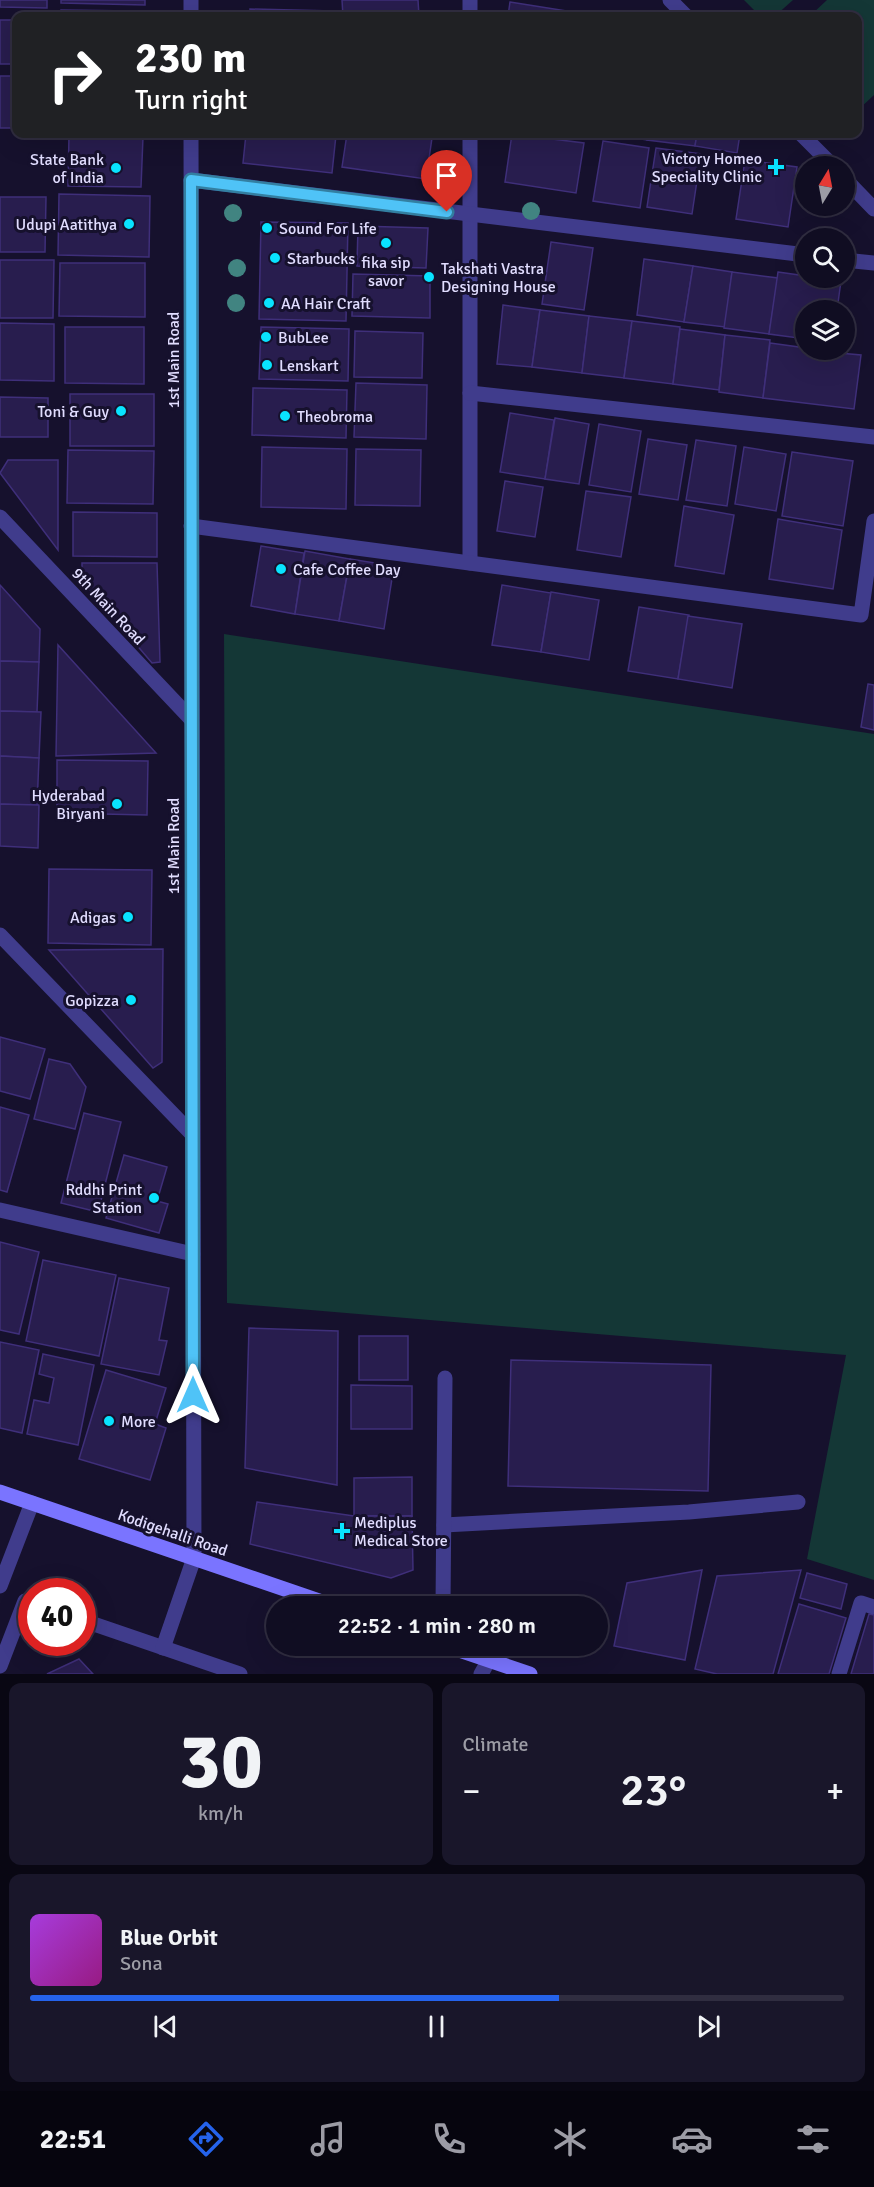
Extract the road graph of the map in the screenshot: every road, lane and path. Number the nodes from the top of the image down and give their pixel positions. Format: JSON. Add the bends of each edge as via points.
{"nodes":[{"id":1,"x":670,"y":0,"type":"edge"},
{"id":2,"x":682,"y":12,"type":"edge"},
{"id":3,"x":191,"y":138,"type":"edge"},
{"id":4,"x":470,"y":138,"type":"edge"},
{"id":5,"x":805,"y":138,"type":"edge"},
{"id":6,"x":823,"y":156,"type":"edge"},
{"id":7,"x":191,"y":180,"type":"junction"},
{"id":8,"x":855,"y":189,"type":"edge"},
{"id":9,"x":874,"y":209,"type":"edge"},
{"id":10,"x":470,"y":215,"type":"junction"},
{"id":11,"x":795,"y":254,"type":"edge"},
{"id":12,"x":855,"y":261,"type":"edge"},
{"id":13,"x":874,"y":263,"type":"edge"},
{"id":14,"x":470,"y":393,"type":"junction"},
{"id":15,"x":874,"y":437,"type":"edge"},
{"id":16,"x":0,"y":517,"type":"edge"},
{"id":17,"x":874,"y":521,"type":"edge"},
{"id":18,"x":191,"y":526,"type":"junction"},
{"id":19,"x":470,"y":563,"type":"junction"},
{"id":20,"x":191,"y":719,"type":"junction"},
{"id":21,"x":0,"y":935,"type":"edge"},
{"id":22,"x":192,"y":1134,"type":"junction"},
{"id":23,"x":0,"y":1210,"type":"edge"},
{"id":24,"x":193,"y":1254,"type":"junction"},
{"id":25,"x":445,"y":1378,"type":"dead end"},
{"id":26,"x":0,"y":1492,"type":"edge"},
{"id":27,"x":798,"y":1502,"type":"dead end"},
{"id":28,"x":32,"y":1503,"type":"junction"},
{"id":29,"x":444,"y":1525,"type":"junction"},
{"id":30,"x":194,"y":1558,"type":"junction"},
{"id":31,"x":0,"y":1586,"type":"edge"},
{"id":32,"x":305,"y":1596,"type":"edge"},
{"id":33,"x":444,"y":1596,"type":"edge"},
{"id":34,"x":874,"y":1607,"type":"edge"},
{"id":35,"x":18,"y":1619,"type":"edge"},
{"id":36,"x":96,"y":1625,"type":"edge"},
{"id":37,"x":163,"y":1648,"type":"junction"},
{"id":38,"x":477,"y":1656,"type":"edge"},
{"id":39,"x":489,"y":1660,"type":"junction"},
{"id":40,"x":0,"y":1666,"type":"edge"},
{"id":41,"x":240,"y":1674,"type":"edge"},
{"id":42,"x":481,"y":1674,"type":"edge"},
{"id":43,"x":530,"y":1674,"type":"edge"},
{"id":44,"x":839,"y":1674,"type":"edge"}],
"edges":[{"from":1,"to":2,"type":"street"},
{"from":3,"to":7,"type":"street","name":"1st Main Road"},
{"from":4,"to":10,"type":"street"},
{"from":5,"to":6,"type":"street"},
{"from":7,"to":10,"type":"street"},
{"from":7,"to":18,"type":"street","name":"1st Main Road"},
{"from":8,"to":9,"type":"street"},
{"from":10,"to":11,"type":"street"},
{"from":10,"to":14,"type":"street"},
{"from":12,"to":13,"type":"street"},
{"from":14,"to":15,"type":"street"},
{"from":14,"to":19,"type":"street"},
{"from":16,"to":20,"type":"street","name":"9th Main Road"},
{"from":17,"to":19,"type":"street","via":[[861,615]]},
{"from":18,"to":19,"type":"street"},
{"from":18,"to":20,"type":"street","name":"1st Main Road"},
{"from":20,"to":22,"type":"street","name":"1st Main Road"},
{"from":21,"to":22,"type":"street"},
{"from":22,"to":24,"type":"street","name":"1st Main Road"},
{"from":23,"to":24,"type":"street"},
{"from":24,"to":30,"type":"street","name":"1st Main Road"},
{"from":25,"to":29,"type":"street"},
{"from":26,"to":28,"type":"main road","name":"Kodigehalli Road"},
{"from":27,"to":29,"type":"street"},
{"from":28,"to":30,"type":"main road","name":"Kodigehalli Road"},
{"from":28,"to":31,"type":"street"},
{"from":29,"to":33,"type":"street"},
{"from":30,"to":32,"type":"main road","name":"Kodigehalli Road"},
{"from":30,"to":37,"type":"street","name":"1st Main Road"},
{"from":34,"to":44,"type":"street","via":[[861,1604]]},
{"from":35,"to":40,"type":"street"},
{"from":36,"to":37,"type":"street"},
{"from":37,"to":41,"type":"street"},
{"from":38,"to":39,"type":"main road"},
{"from":39,"to":42,"type":"street"},
{"from":39,"to":43,"type":"main road"}]}
